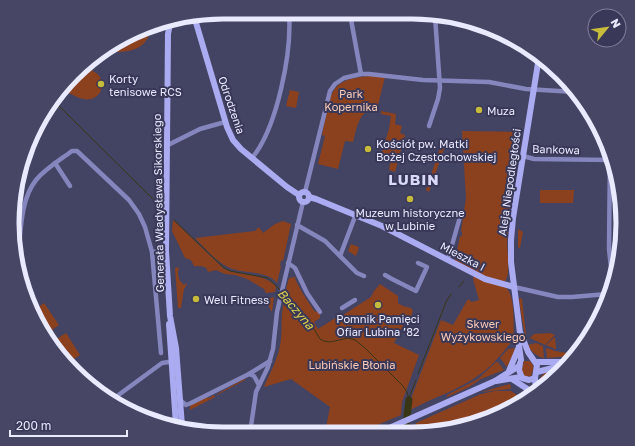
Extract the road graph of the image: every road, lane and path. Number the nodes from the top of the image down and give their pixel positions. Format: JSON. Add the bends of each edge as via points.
{"nodes":[{"id":1,"x":289,"y":19,"type":"edge"},
{"id":2,"x":351,"y":19,"type":"edge"},
{"id":3,"x":435,"y":20,"type":"edge"},
{"id":4,"x":195,"y":21,"type":"edge"},
{"id":5,"x":170,"y":26,"type":"edge"},
{"id":6,"x":537,"y":62,"type":"edge"},
{"id":7,"x":361,"y":74,"type":"junction"},
{"id":8,"x":439,"y":80,"type":"junction"},
{"id":9,"x":534,"y":90,"type":"junction"},
{"id":10,"x":568,"y":92,"type":"edge"},
{"id":11,"x":225,"y":122,"type":"junction"},
{"id":12,"x":429,"y":126,"type":"dead end"},
{"id":13,"x":166,"y":146,"type":"junction"},
{"id":14,"x":523,"y":156,"type":"junction"},
{"id":15,"x":252,"y":158,"type":"junction"},
{"id":16,"x":606,"y":160,"type":"edge"},
{"id":17,"x":55,"y":163,"type":"junction"},
{"id":18,"x":611,"y":177,"type":"edge"},
{"id":19,"x":70,"y":186,"type":"dead end"},
{"id":20,"x":304,"y":195,"type":"junction"},
{"id":21,"x":303,"y":202,"type":"joint"},
{"id":22,"x":356,"y":214,"type":"junction"},
{"id":23,"x":460,"y":217,"type":"dead end"},
{"id":24,"x":297,"y":225,"type":"junction"},
{"id":25,"x":382,"y":226,"type":"joint"},
{"id":26,"x":20,"y":242,"type":"edge"},
{"id":27,"x":166,"y":251,"type":"junction"},
{"id":28,"x":152,"y":252,"type":"junction"},
{"id":29,"x":340,"y":256,"type":"junction"},
{"id":30,"x":448,"y":259,"type":"junction"},
{"id":31,"x":288,"y":263,"type":"junction"},
{"id":32,"x":418,"y":263,"type":"dead end"},
{"id":33,"x":611,"y":267,"type":"edge"},
{"id":34,"x":385,"y":275,"type":"dead end"},
{"id":35,"x":364,"y":276,"type":"dead end"},
{"id":36,"x":514,"y":287,"type":"junction"},
{"id":37,"x":603,"y":294,"type":"edge"},
{"id":38,"x":355,"y":300,"type":"dead end"},
{"id":39,"x":342,"y":308,"type":"dead end"},
{"id":40,"x":320,"y":312,"type":"dead end"},
{"id":41,"x":520,"y":333,"type":"junction"},
{"id":42,"x":519,"y":346,"type":"junction"},
{"id":43,"x":161,"y":353,"type":"dead end"},
{"id":44,"x":534,"y":360,"type":"junction"},
{"id":45,"x":174,"y":361,"type":"junction"},
{"id":46,"x":270,"y":361,"type":"junction"},
{"id":47,"x":561,"y":362,"type":"edge"},
{"id":48,"x":520,"y":363,"type":"junction"},
{"id":49,"x":555,"y":368,"type":"edge"},
{"id":50,"x":509,"y":371,"type":"junction"},
{"id":51,"x":251,"y":372,"type":"junction"},
{"id":52,"x":265,"y":373,"type":"junction"},
{"id":53,"x":536,"y":375,"type":"junction"},
{"id":54,"x":523,"y":378,"type":"junction"},
{"id":55,"x":512,"y":379,"type":"junction"},
{"id":56,"x":495,"y":381,"type":"junction"},
{"id":57,"x":258,"y":385,"type":"junction"},
{"id":58,"x":536,"y":385,"type":"edge"},
{"id":59,"x":529,"y":390,"type":"edge"},
{"id":60,"x":528,"y":391,"type":"edge"},
{"id":61,"x":116,"y":397,"type":"edge"},
{"id":62,"x":180,"y":400,"type":"junction"},
{"id":63,"x":176,"y":421,"type":"edge"},
{"id":64,"x":182,"y":423,"type":"edge"},
{"id":65,"x":251,"y":427,"type":"edge"},
{"id":66,"x":390,"y":427,"type":"edge"}],
"edges":[{"from":1,"to":15,"type":"street","via":[[287,50],[278,101],[260,149]]},
{"from":2,"to":7,"type":"street"},
{"from":3,"to":8,"type":"street"},
{"from":4,"to":11,"type":"street","name":"Odrodzenia"},
{"from":5,"to":13,"type":"street","name":"Generała Władysława Sikorskiego"},
{"from":6,"to":9,"type":"street","name":"Aleja Niepodległości"},
{"from":7,"to":8,"type":"street"},
{"from":7,"to":20,"type":"street","via":[[350,76],[332,86]]},
{"from":8,"to":9,"type":"street","via":[[489,82]]},
{"from":8,"to":12,"type":"street","via":[[438,99]]},
{"from":9,"to":10,"type":"street"},
{"from":9,"to":14,"type":"street","name":"Aleja Niepodległości"},
{"from":11,"to":13,"type":"street","via":[[200,130]]},
{"from":11,"to":15,"type":"street","name":"Odrodzenia","via":[[233,140]]},
{"from":13,"to":27,"type":"street","name":"Generała Władysława Sikorskiego"},
{"from":14,"to":16,"type":"street","name":"Bankowa"},
{"from":14,"to":36,"type":"street","name":"Aleja Niepodległości","via":[[511,234]]},
{"from":15,"to":20,"type":"street","name":"Odrodzenia","via":[[287,187]]},
{"from":17,"to":19,"type":"street"},
{"from":17,"to":26,"type":"street","via":[[36,180],[29,192]]},
{"from":17,"to":28,"type":"street","via":[[72,151],[79,152],[122,192],[137,210],[148,232]]},
{"from":18,"to":33,"type":"street"},
{"from":20,"to":21,"type":"street","via":[[307,201]]},
{"from":20,"to":22,"type":"street","name":"Odrodzenia"},
{"from":21,"to":24,"type":"street"},
{"from":22,"to":25,"type":"street","name":"Odrodzenia"},
{"from":22,"to":29,"type":"street"},
{"from":23,"to":30,"type":"street"},
{"from":24,"to":29,"type":"street","via":[[325,241]]},
{"from":24,"to":31,"type":"street"},
{"from":25,"to":30,"type":"street","name":"Mieszka I"},
{"from":27,"to":28,"type":"street"},
{"from":27,"to":45,"type":"street","name":"Generała Władysława Sikorskiego","via":[[169,325]]},
{"from":28,"to":43,"type":"street"},
{"from":29,"to":35,"type":"street","via":[[357,273]]},
{"from":30,"to":36,"type":"street","name":"Mieszka I","via":[[485,279]]},
{"from":31,"to":40,"type":"street","via":[[295,268]]},
{"from":31,"to":46,"type":"street"},
{"from":32,"to":34,"type":"street","via":[[427,268],[416,292]]},
{"from":36,"to":37,"type":"street","via":[[558,297]]},
{"from":36,"to":41,"type":"street","name":"Aleja Niepodległości"},
{"from":38,"to":39,"type":"street"},
{"from":41,"to":42,"type":"street","name":"Aleja Niepodległości"},
{"from":41,"to":44,"type":"street","name":"Aleja Niepodległości"},
{"from":42,"to":48,"type":"street","name":"Aleja Niepodległości"},
{"from":42,"to":50,"type":"street"},
{"from":44,"to":47,"type":"street"},
{"from":44,"to":48,"type":"street","via":[[524,358]]},
{"from":44,"to":53,"type":"street","via":[[537,365]]},
{"from":45,"to":61,"type":"street","via":[[162,363]]},
{"from":45,"to":62,"type":"street","name":"Generała Władysława Sikorskiego"},
{"from":45,"to":63,"type":"street","name":"Generała Władysława Sikorskiego"},
{"from":46,"to":51,"type":"street"},
{"from":46,"to":52,"type":"street"},
{"from":48,"to":50,"type":"street"},
{"from":48,"to":54,"type":"street","via":[[519,373]]},
{"from":49,"to":53,"type":"street"},
{"from":50,"to":56,"type":"street"},
{"from":51,"to":52,"type":"street"},
{"from":51,"to":57,"type":"street"},
{"from":51,"to":62,"type":"street","via":[[189,404]]},
{"from":52,"to":57,"type":"street"},
{"from":53,"to":54,"type":"street","via":[[529,380]]},
{"from":53,"to":58,"type":"street"},
{"from":54,"to":55,"type":"street"},
{"from":54,"to":59,"type":"street"},
{"from":55,"to":56,"type":"street"},
{"from":55,"to":60,"type":"street"},
{"from":56,"to":66,"type":"street"},
{"from":57,"to":65,"type":"street"},
{"from":62,"to":64,"type":"street","name":"Generała Władysława Sikorskiego"}]}
